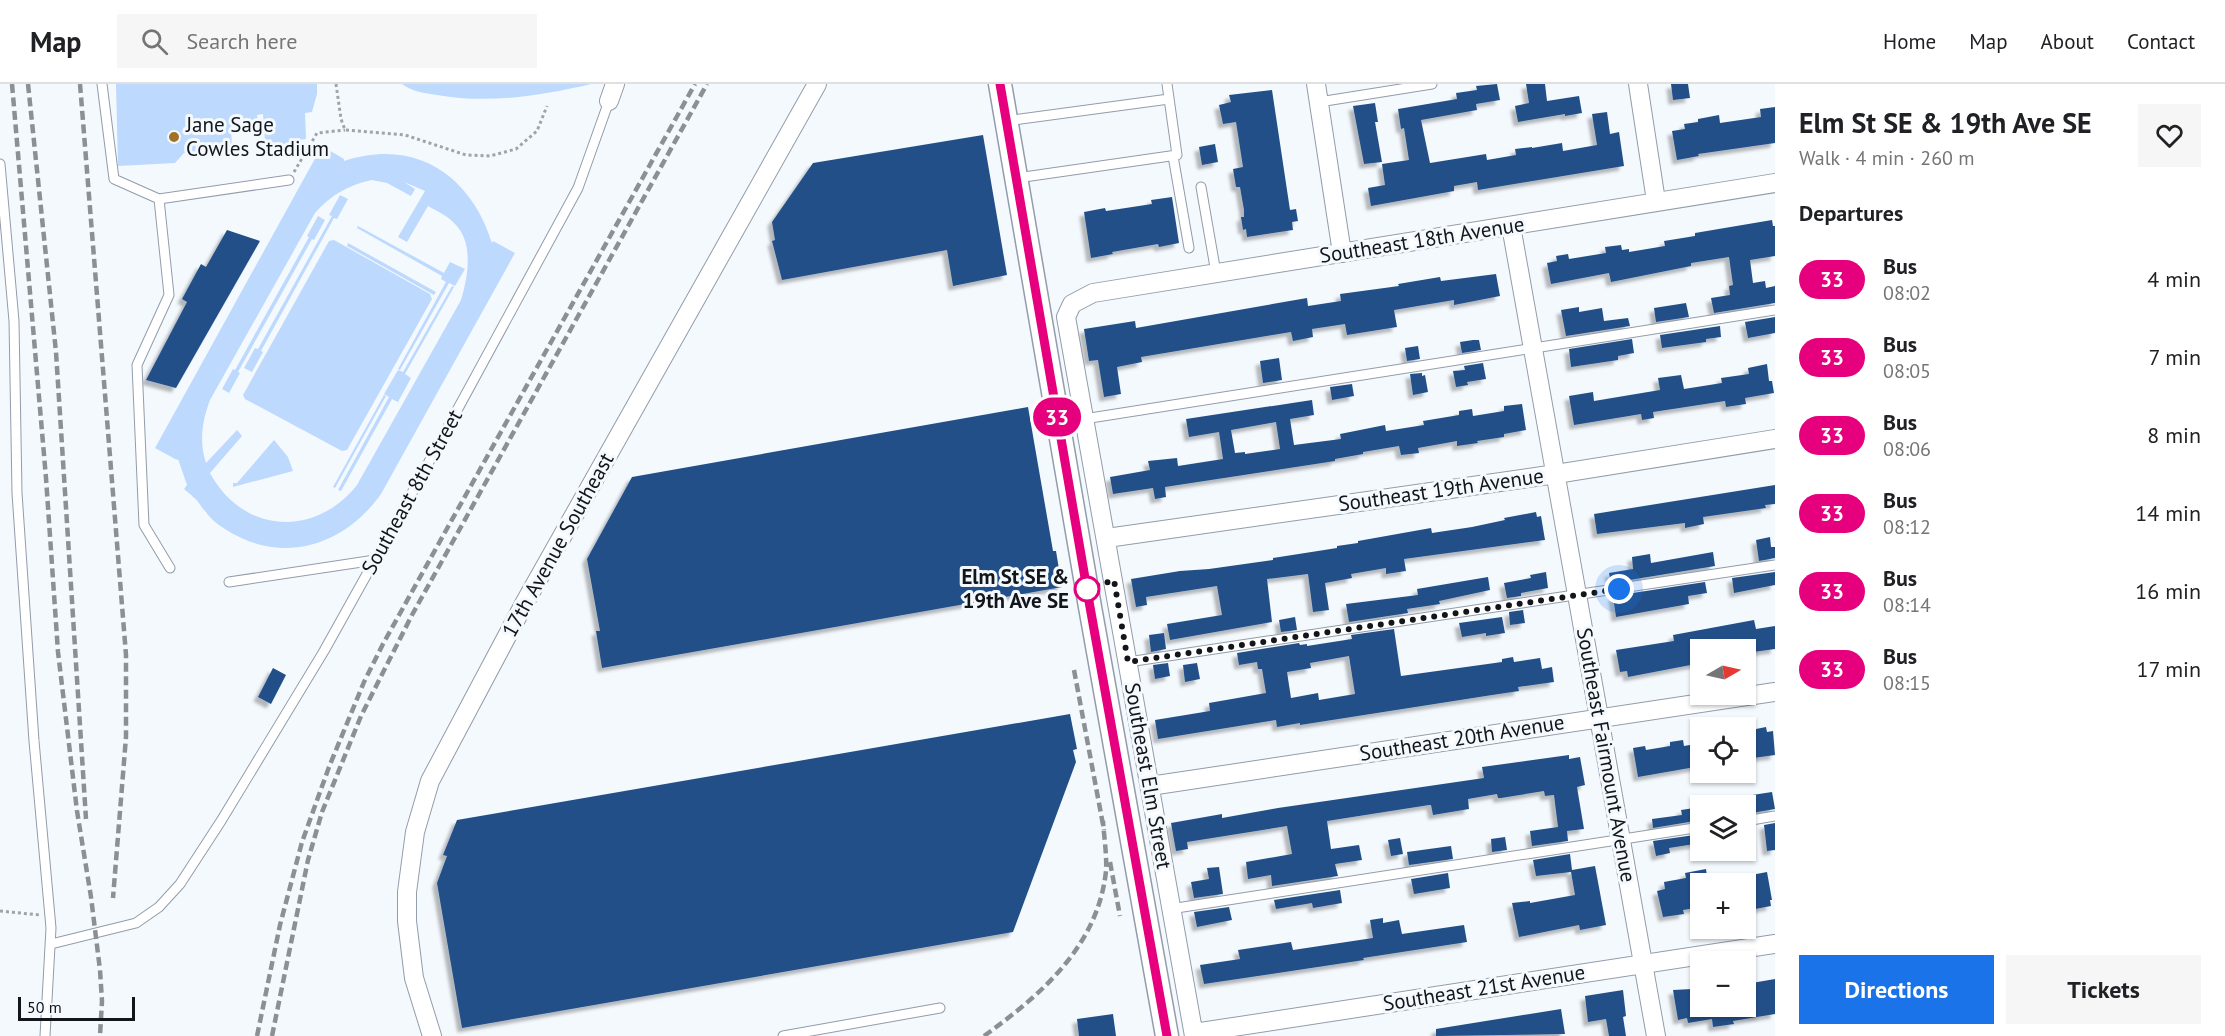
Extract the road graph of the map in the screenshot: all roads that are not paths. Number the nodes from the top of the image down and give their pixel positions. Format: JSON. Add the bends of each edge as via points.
{"nodes":[{"id":1,"x":102,"y":84,"type":"edge"},
{"id":2,"x":817,"y":84,"type":"edge"},
{"id":3,"x":1000,"y":84,"type":"edge"},
{"id":4,"x":1167,"y":84,"type":"edge"},
{"id":5,"x":1316,"y":84,"type":"edge"},
{"id":6,"x":1431,"y":84,"type":"edge"},
{"id":7,"x":1638,"y":84,"type":"edge"},
{"id":8,"x":612,"y":93,"type":"edge"},
{"id":9,"x":1169,"y":99,"type":"junction"},
{"id":10,"x":1318,"y":102,"type":"junction"},
{"id":11,"x":1006,"y":121,"type":"junction"},
{"id":12,"x":1173,"y":156,"type":"junction"},
{"id":13,"x":0,"y":164,"type":"edge"},
{"id":14,"x":1017,"y":178,"type":"junction"},
{"id":15,"x":289,"y":180,"type":"road end"},
{"id":16,"x":1775,"y":183,"type":"edge"},
{"id":17,"x":1201,"y":188,"type":"dead end"},
{"id":18,"x":159,"y":199,"type":"junction"},
{"id":19,"x":1656,"y":201,"type":"junction"},
{"id":20,"x":1511,"y":226,"type":"junction"},
{"id":21,"x":1189,"y":249,"type":"dead end"},
{"id":22,"x":1342,"y":253,"type":"junction"},
{"id":23,"x":1216,"y":273,"type":"junction"},
{"id":24,"x":1072,"y":304,"type":"joint"},
{"id":25,"x":1775,"y":310,"type":"edge"},
{"id":26,"x":1533,"y":348,"type":"junction"},
{"id":27,"x":1084,"y":419,"type":"junction"},
{"id":28,"x":1775,"y":439,"type":"edge"},
{"id":29,"x":1556,"y":474,"type":"junction"},
{"id":30,"x":1107,"y":538,"type":"junction"},
{"id":31,"x":375,"y":560,"type":"junction"},
{"id":32,"x":1775,"y":565,"type":"edge"},
{"id":33,"x":170,"y":568,"type":"dead end"},
{"id":34,"x":229,"y":582,"type":"dead end"},
{"id":35,"x":1577,"y":596,"type":"junction"},
{"id":36,"x":1128,"y":662,"type":"junction"},
{"id":37,"x":1775,"y":692,"type":"edge"},
{"id":38,"x":1599,"y":717,"type":"junction"},
{"id":39,"x":1150,"y":786,"type":"junction"},
{"id":40,"x":1775,"y":816,"type":"edge"},
{"id":41,"x":1756,"y":819,"type":"edge"},
{"id":42,"x":1690,"y":829,"type":"edge"},
{"id":43,"x":1621,"y":839,"type":"junction"},
{"id":44,"x":1170,"y":909,"type":"junction"},
{"id":45,"x":51,"y":944,"type":"junction"},
{"id":46,"x":1775,"y":944,"type":"edge"},
{"id":47,"x":1642,"y":964,"type":"junction"},
{"id":48,"x":940,"y":1008,"type":"dead end"},
{"id":49,"x":1194,"y":1035,"type":"edge"},
{"id":50,"x":45,"y":1036,"type":"edge"},
{"id":51,"x":432,"y":1036,"type":"edge"},
{"id":52,"x":783,"y":1036,"type":"edge"},
{"id":53,"x":1167,"y":1036,"type":"edge"},
{"id":54,"x":1656,"y":1036,"type":"edge"}],
"edges":[{"from":1,"to":18,"type":"lane","via":[[114,179]]},
{"from":2,"to":51,"type":"street","name":"17th Avenue Southeast","via":[[524,604],[430,781],[415,832],[407,921],[414,978]]},
{"from":3,"to":11,"type":"street","name":"Southeast Elm Street"},
{"from":4,"to":9,"type":"lane"},
{"from":5,"to":10,"type":"street"},
{"from":6,"to":10,"type":"lane"},
{"from":7,"to":19,"type":"street"},
{"from":8,"to":31,"type":"lane","name":"Southeast 8th Street","via":[[578,188]]},
{"from":9,"to":11,"type":"lane"},
{"from":9,"to":12,"type":"lane","via":[[1177,155]]},
{"from":10,"to":22,"type":"street"},
{"from":11,"to":14,"type":"street","name":"Southeast Elm Street"},
{"from":12,"to":14,"type":"lane"},
{"from":12,"to":21,"type":"lane"},
{"from":13,"to":45,"type":"lane","via":[[14,321],[17,505]]},
{"from":14,"to":53,"type":"street","name":"Southeast Elm Street"},
{"from":15,"to":18,"type":"lane"},
{"from":16,"to":19,"type":"street","name":"Southeast 18th Avenue"},
{"from":17,"to":23,"type":"lane"},
{"from":18,"to":33,"type":"lane","via":[[169,295],[137,365],[144,525]]},
{"from":19,"to":20,"type":"street","name":"Southeast 18th Avenue"},
{"from":20,"to":22,"type":"street","name":"Southeast 18th Avenue"},
{"from":20,"to":26,"type":"street","name":"Southeast Fairmount Avenue"},
{"from":22,"to":23,"type":"street","name":"Southeast 18th Avenue"},
{"from":23,"to":24,"type":"street","name":"Southeast 18th Avenue","via":[[1093,293]]},
{"from":24,"to":27,"type":"street","name":"Southeast Elm Street","via":[[1066,317]]},
{"from":25,"to":26,"type":"lane"},
{"from":26,"to":27,"type":"lane"},
{"from":26,"to":29,"type":"street","name":"Southeast Fairmount Avenue"},
{"from":27,"to":30,"type":"street","name":"Southeast Elm Street"},
{"from":28,"to":29,"type":"street","name":"Southeast 19th Avenue"},
{"from":29,"to":30,"type":"street","name":"Southeast 19th Avenue"},
{"from":29,"to":35,"type":"street","name":"Southeast Fairmount Avenue"},
{"from":30,"to":36,"type":"street","name":"Southeast Elm Street"},
{"from":31,"to":34,"type":"lane"},
{"from":31,"to":45,"type":"lane","name":"Southeast 8th Street","via":[[306,681],[180,884],[159,907],[136,923]]},
{"from":32,"to":35,"type":"lane"},
{"from":35,"to":36,"type":"lane"},
{"from":35,"to":38,"type":"street","name":"Southeast Fairmount Avenue"},
{"from":36,"to":39,"type":"street","name":"Southeast Elm Street"},
{"from":37,"to":38,"type":"street","name":"Southeast 20th Avenue"},
{"from":38,"to":39,"type":"street","name":"Southeast 20th Avenue"},
{"from":38,"to":43,"type":"street","name":"Southeast Fairmount Avenue"},
{"from":39,"to":44,"type":"street","name":"Southeast Elm Street"},
{"from":40,"to":41,"type":"lane"},
{"from":42,"to":43,"type":"lane"},
{"from":43,"to":44,"type":"lane"},
{"from":43,"to":47,"type":"street","name":"Southeast Fairmount Avenue"},
{"from":44,"to":49,"type":"street","name":"Southeast Elm Street"},
{"from":45,"to":50,"type":"lane"},
{"from":46,"to":47,"type":"street","name":"Southeast 21st Avenue"},
{"from":47,"to":49,"type":"street","name":"Southeast 21st Avenue"},
{"from":47,"to":54,"type":"street","name":"Southeast Fairmount Avenue"},
{"from":48,"to":52,"type":"lane"}]}
